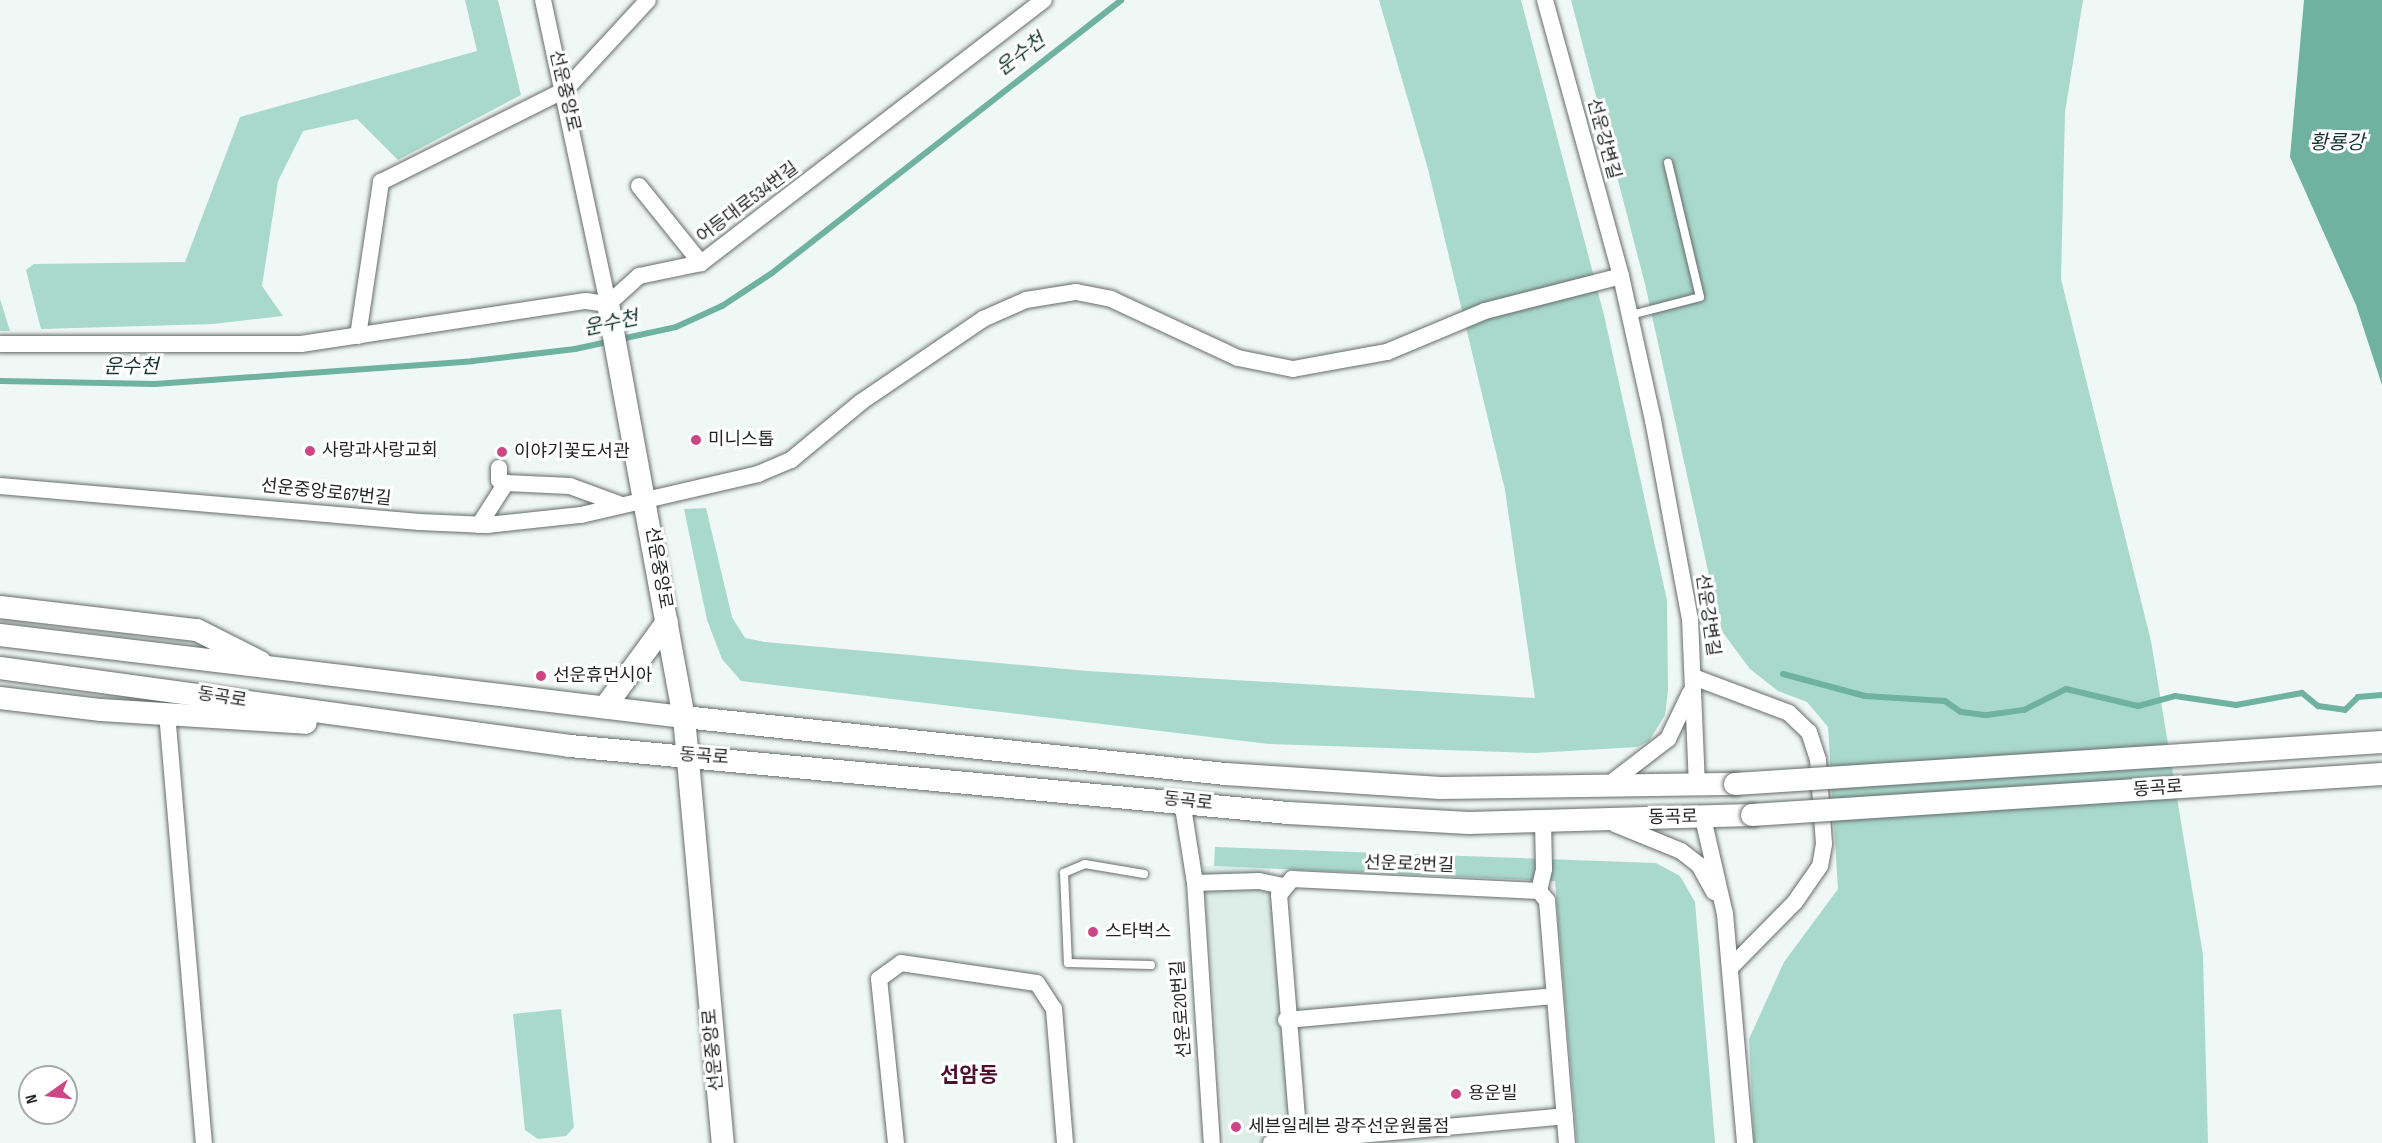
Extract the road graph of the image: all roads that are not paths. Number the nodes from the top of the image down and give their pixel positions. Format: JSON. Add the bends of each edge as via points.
{"nodes":[{"id":1,"x":543,"y":0,"type":"edge"},
{"id":2,"x":648,"y":0,"type":"edge"},
{"id":3,"x":1044,"y":0,"type":"edge"},
{"id":4,"x":1545,"y":0,"type":"edge"},
{"id":5,"x":565,"y":90,"type":"junction"},
{"id":6,"x":1668,"y":163,"type":"dead end"},
{"id":7,"x":639,"y":186,"type":"dead end"},
{"id":8,"x":700,"y":263,"type":"junction"},
{"id":9,"x":1621,"y":276,"type":"junction"},
{"id":10,"x":609,"y":308,"type":"junction"},
{"id":11,"x":1630,"y":315,"type":"junction"},
{"id":12,"x":358,"y":336,"type":"junction"},
{"id":13,"x":0,"y":344,"type":"edge"},
{"id":14,"x":0,"y":486,"type":"edge"},
{"id":15,"x":645,"y":497,"type":"junction"},
{"id":16,"x":619,"y":504,"type":"junction"},
{"id":17,"x":479,"y":525,"type":"junction"},
{"id":18,"x":0,"y":607,"type":"edge"},
{"id":19,"x":667,"y":622,"type":"junction"},
{"id":20,"x":0,"y":634,"type":"edge"},
{"id":21,"x":269,"y":667,"type":"junction"},
{"id":22,"x":0,"y":668,"type":"edge"},
{"id":23,"x":1696,"y":678,"type":"junction"},
{"id":24,"x":0,"y":698,"type":"edge"},
{"id":25,"x":605,"y":707,"type":"junction"},
{"id":26,"x":167,"y":713,"type":"junction"},
{"id":27,"x":684,"y":717,"type":"junction"},
{"id":28,"x":423,"y":728,"type":"junction"},
{"id":29,"x":2382,"y":742,"type":"edge"},
{"id":30,"x":688,"y":757,"type":"junction"},
{"id":31,"x":2382,"y":774,"type":"edge"},
{"id":32,"x":1697,"y":785,"type":"junction"},
{"id":33,"x":1605,"y":787,"type":"junction"},
{"id":34,"x":1182,"y":801,"type":"junction"},
{"id":35,"x":1703,"y":818,"type":"junction"},
{"id":36,"x":1578,"y":819,"type":"junction"},
{"id":37,"x":1543,"y":820,"type":"junction"},
{"id":38,"x":1144,"y":874,"type":"dead end"},
{"id":39,"x":1195,"y":883,"type":"junction"},
{"id":40,"x":1283,"y":886,"type":"junction"},
{"id":41,"x":1539,"y":891,"type":"junction"},
{"id":42,"x":1725,"y":914,"type":"junction"},
{"id":43,"x":1151,"y":965,"type":"dead end"},
{"id":44,"x":1731,"y":967,"type":"junction"},
{"id":45,"x":1554,"y":996,"type":"junction"},
{"id":46,"x":1286,"y":1020,"type":"junction"},
{"id":47,"x":1564,"y":1116,"type":"junction"},
{"id":48,"x":1299,"y":1142,"type":"edge"},
{"id":49,"x":204,"y":1143,"type":"edge"},
{"id":50,"x":723,"y":1143,"type":"edge"},
{"id":51,"x":896,"y":1143,"type":"edge"},
{"id":52,"x":1065,"y":1143,"type":"edge"},
{"id":53,"x":1212,"y":1143,"type":"edge"},
{"id":54,"x":1271,"y":1143,"type":"edge"},
{"id":55,"x":1567,"y":1143,"type":"edge"},
{"id":56,"x":1745,"y":1143,"type":"edge"}],
"edges":[{"from":1,"to":5,"type":"street","name":"선운중앙로"},
{"from":2,"to":5,"type":"street"},
{"from":3,"to":8,"type":"street","name":"어등대로534번길"},
{"from":4,"to":9,"type":"street","name":"선운강변길"},
{"from":5,"to":10,"type":"street","name":"선운중앙로"},
{"from":5,"to":12,"type":"street","via":[[381,182]]},
{"from":6,"to":11,"type":"lane","via":[[1700,297]]},
{"from":7,"to":8,"type":"street"},
{"from":8,"to":10,"type":"street","name":"어등대로534번길","via":[[639,276]]},
{"from":9,"to":11,"type":"street","name":"선운강변길"},
{"from":9,"to":15,"type":"street","name":"선운중앙로67번길","via":[[1485,311],[1387,352],[1293,369],[1238,358],[1111,299],[1076,292],[1026,300],[983,319],[861,402],[791,460],[758,474]]},
{"from":10,"to":12,"type":"street","via":[[586,301]]},
{"from":10,"to":15,"type":"main road","name":"선운중앙로"},
{"from":11,"to":23,"type":"street","name":"선운강변길","via":[[1690,619]]},
{"from":12,"to":13,"type":"street","via":[[201,348]]},
{"from":14,"to":17,"type":"street","name":"선운중앙로67번길"},
{"from":15,"to":16,"type":"street","name":"선운중앙로67번길"},
{"from":15,"to":19,"type":"main road","name":"선운중앙로"},
{"from":16,"to":17,"type":"street","name":"선운중앙로67번길","via":[[581,515]]},
{"from":16,"to":17,"type":"street","via":[[570,486],[503,475]]},
{"from":18,"to":21,"type":"main road","via":[[197,630]]},
{"from":19,"to":25,"type":"main road"},
{"from":19,"to":27,"type":"main road","name":"선운중앙로"},
{"from":20,"to":21,"type":"main road","name":"동곡로"},
{"from":21,"to":25,"type":"main road","name":"동곡로"},
{"from":22,"to":28,"type":"main road","name":"동곡로"},
{"from":23,"to":32,"type":"street"},
{"from":23,"to":33,"type":"street","via":[[1668,739]]},
{"from":23,"to":44,"type":"street","name":"선운강변길","via":[[1789,713],[1809,732],[1818,760],[1824,844],[1820,866],[1796,902]]},
{"from":24,"to":26,"type":"main road"},
{"from":25,"to":27,"type":"main road","name":"동곡로"},
{"from":26,"to":28,"type":"main road"},
{"from":26,"to":49,"type":"street"},
{"from":27,"to":30,"type":"main road","name":"선운중앙로"},
{"from":27,"to":33,"type":"main road","name":"동곡로","via":[[1225,774],[1441,788]]},
{"from":28,"to":30,"type":"main road","name":"동곡로"},
{"from":29,"to":32,"type":"main road","name":"동곡로","bridge":true},
{"from":30,"to":34,"type":"main road","name":"동곡로"},
{"from":30,"to":50,"type":"main road","name":"선운중앙로"},
{"from":31,"to":35,"type":"main road","name":"동곡로","bridge":true},
{"from":32,"to":33,"type":"main road","name":"동곡로"},
{"from":34,"to":37,"type":"main road","name":"동곡로","via":[[1458,823]]},
{"from":34,"to":39,"type":"street","name":"선운로20번길"},
{"from":35,"to":36,"type":"main road","name":"동곡로"},
{"from":35,"to":42,"type":"street"},
{"from":36,"to":37,"type":"main road","name":"동곡로"},
{"from":36,"to":42,"type":"street","via":[[1630,826],[1643,838],[1681,851],[1699,865]]},
{"from":37,"to":41,"type":"street","via":[[1544,869]]},
{"from":38,"to":43,"type":"lane","via":[[1085,864],[1064,873],[1068,963]]},
{"from":39,"to":40,"type":"street","via":[[1259,881]]},
{"from":39,"to":53,"type":"street","name":"선운로20번길"},
{"from":40,"to":41,"type":"street","name":"선운로2번길","via":[[1292,879]]},
{"from":40,"to":46,"type":"street","via":[[1279,895]]},
{"from":41,"to":45,"type":"street","via":[[1547,901]]},
{"from":42,"to":44,"type":"street"},
{"from":44,"to":56,"type":"street"},
{"from":45,"to":46,"type":"street"},
{"from":45,"to":47,"type":"street"},
{"from":46,"to":48,"type":"street"},
{"from":47,"to":48,"type":"street"},
{"from":47,"to":55,"type":"street"},
{"from":48,"to":54,"type":"street"},
{"from":51,"to":52,"type":"street","via":[[879,979],[901,963],[1037,983],[1054,1009]]}]}
